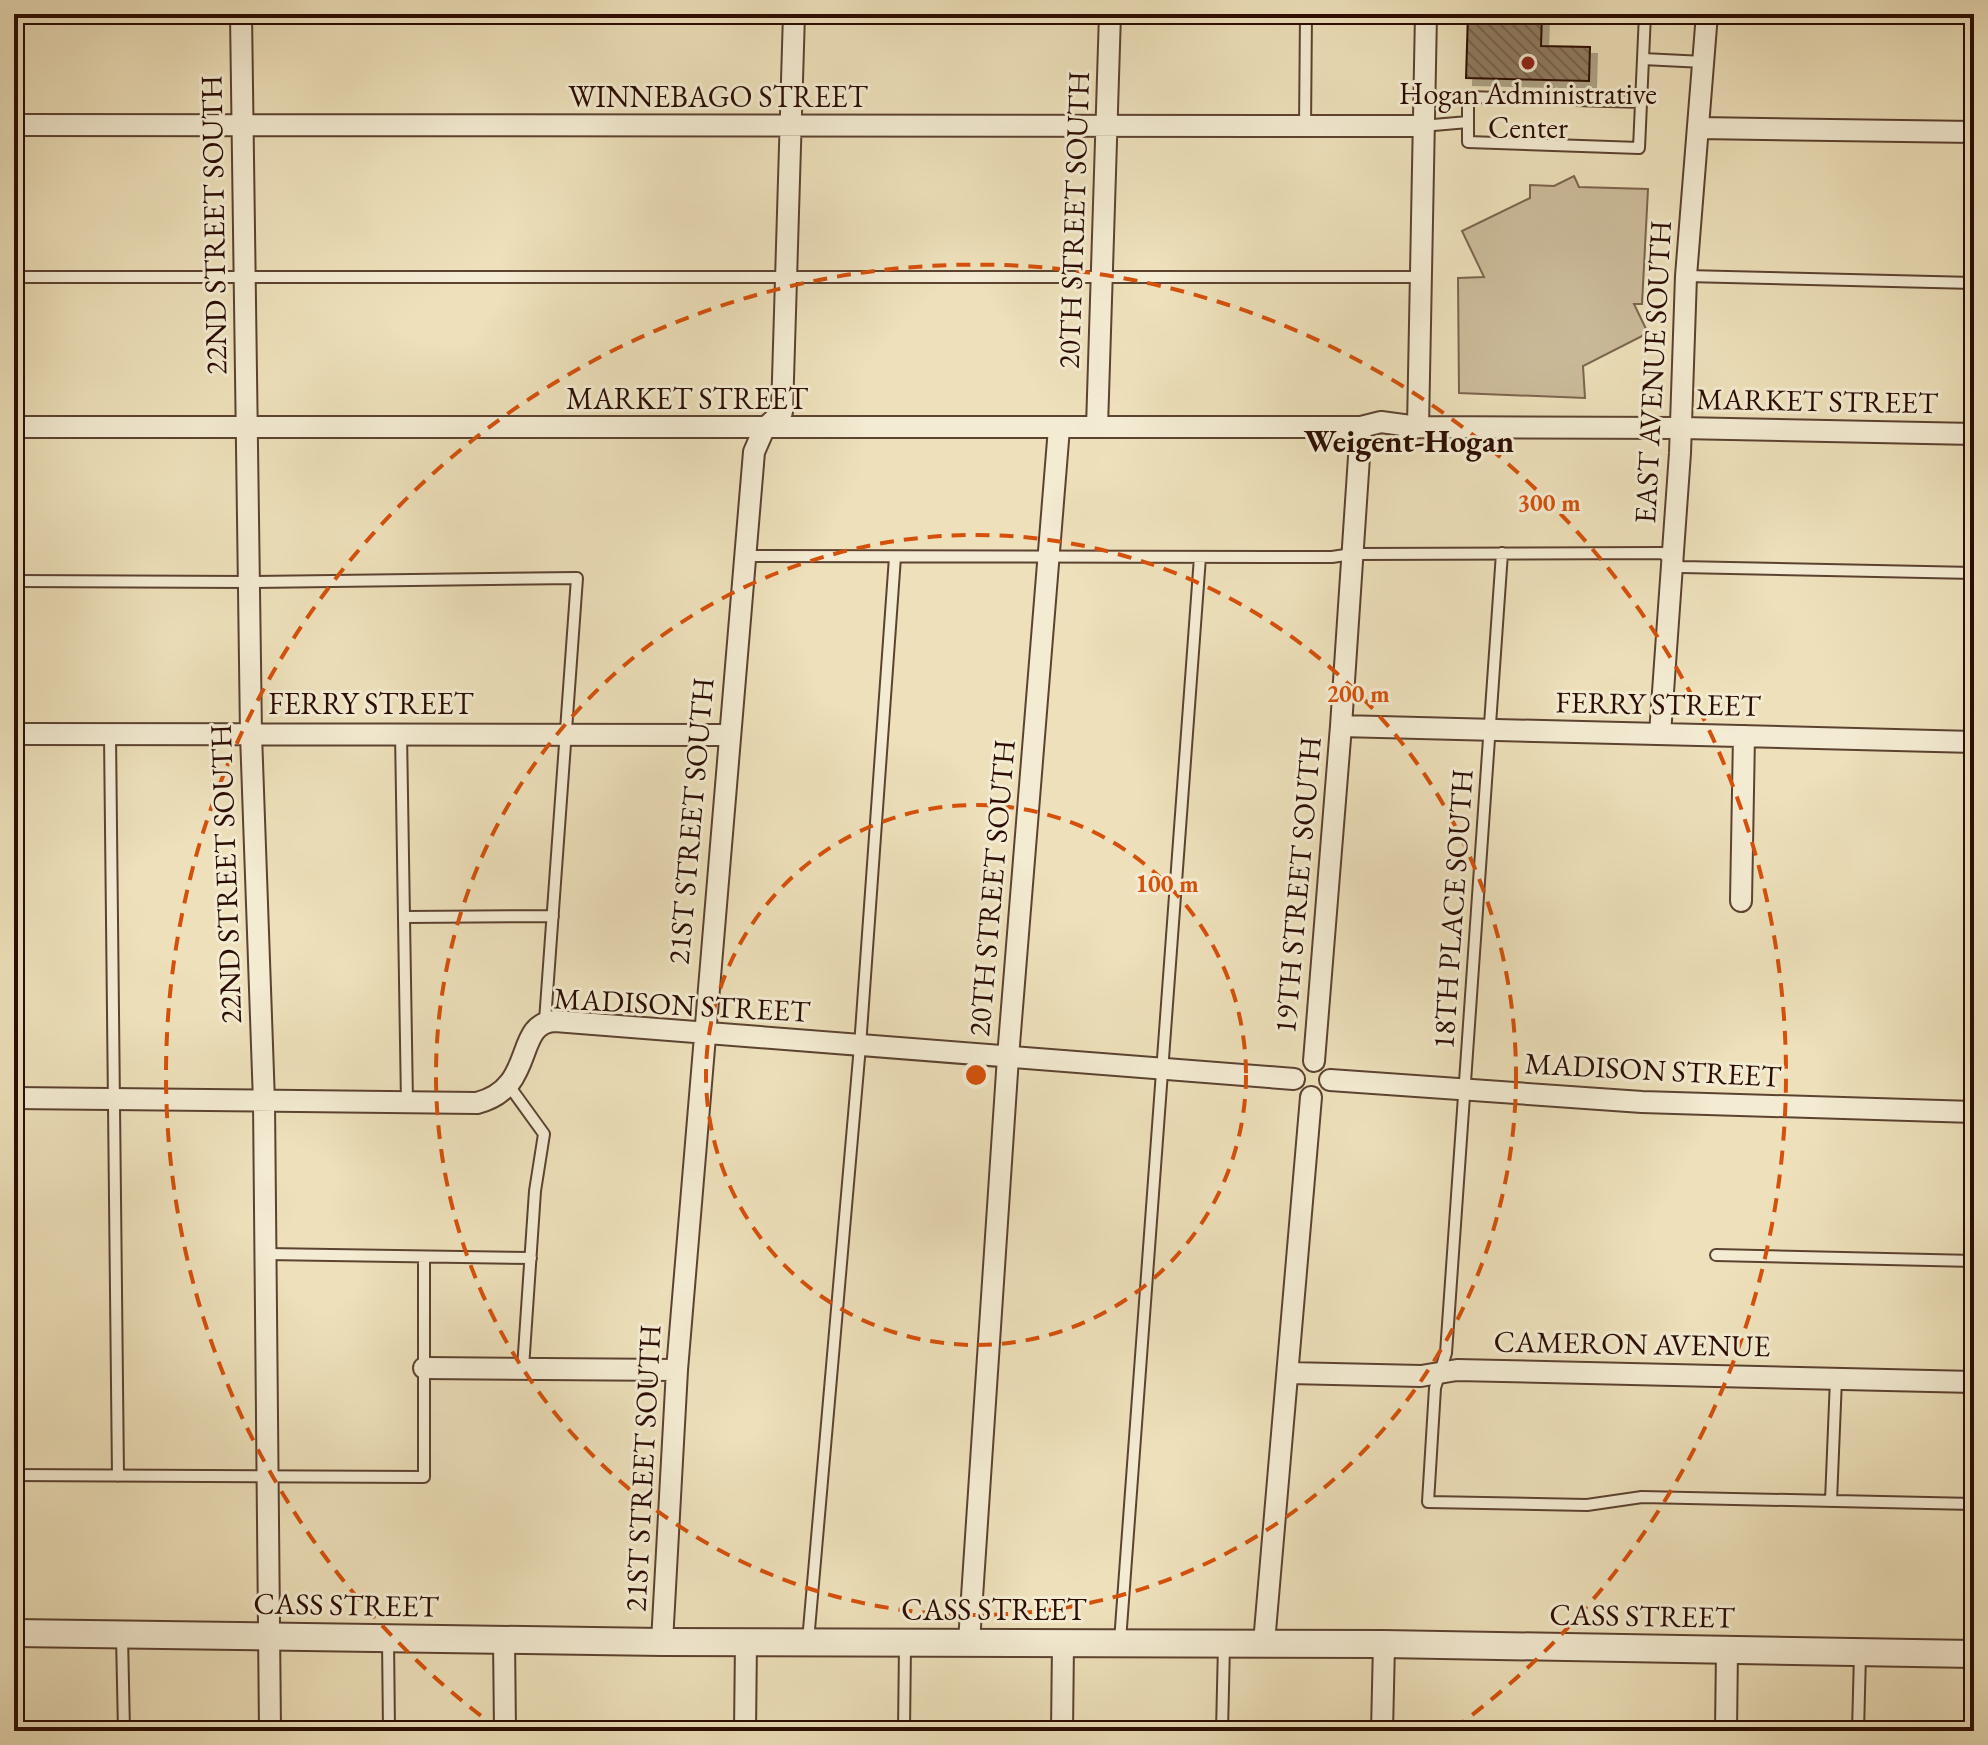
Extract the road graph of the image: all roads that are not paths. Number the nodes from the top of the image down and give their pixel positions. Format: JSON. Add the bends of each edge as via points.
{"nodes":[{"id":1,"x":241,"y":14,"type":"edge"},
{"id":2,"x":794,"y":14,"type":"edge"},
{"id":3,"x":1110,"y":14,"type":"edge"},
{"id":4,"x":1306,"y":14,"type":"edge"},
{"id":5,"x":1426,"y":14,"type":"edge"},
{"id":6,"x":1645,"y":14,"type":"edge"},
{"id":7,"x":1707,"y":14,"type":"edge"},
{"id":8,"x":1643,"y":59,"type":"junction"},
{"id":9,"x":1704,"y":62,"type":"junction"},
{"id":10,"x":1641,"y":102,"type":"junction"},
{"id":11,"x":1468,"y":122,"type":"junction"},
{"id":12,"x":14,"y":125,"type":"edge"},
{"id":13,"x":243,"y":126,"type":"junction"},
{"id":14,"x":1421,"y":126,"type":"junction"},
{"id":15,"x":791,"y":127,"type":"junction"},
{"id":16,"x":1107,"y":128,"type":"junction"},
{"id":17,"x":1305,"y":128,"type":"junction"},
{"id":18,"x":1699,"y":128,"type":"junction"},
{"id":19,"x":1974,"y":132,"type":"edge"},
{"id":20,"x":786,"y":276,"type":"junction"},
{"id":21,"x":1686,"y":276,"type":"junction"},
{"id":22,"x":14,"y":277,"type":"edge"},
{"id":23,"x":244,"y":277,"type":"junction"},
{"id":24,"x":1104,"y":277,"type":"junction"},
{"id":25,"x":1419,"y":277,"type":"junction"},
{"id":26,"x":1974,"y":283,"type":"edge"},
{"id":27,"x":14,"y":427,"type":"edge"},
{"id":28,"x":1097,"y":427,"type":"junction"},
{"id":29,"x":1361,"y":427,"type":"junction"},
{"id":30,"x":1418,"y":427,"type":"junction"},
{"id":31,"x":248,"y":428,"type":"junction"},
{"id":32,"x":1059,"y":428,"type":"junction"},
{"id":33,"x":1681,"y":428,"type":"junction"},
{"id":34,"x":764,"y":429,"type":"junction"},
{"id":35,"x":1974,"y":434,"type":"edge"},
{"id":36,"x":1502,"y":553,"type":"junction"},
{"id":37,"x":1352,"y":554,"type":"junction"},
{"id":38,"x":744,"y":556,"type":"junction"},
{"id":39,"x":895,"y":557,"type":"junction"},
{"id":40,"x":1048,"y":557,"type":"junction"},
{"id":41,"x":1200,"y":557,"type":"junction"},
{"id":42,"x":1672,"y":560,"type":"junction"},
{"id":43,"x":1974,"y":573,"type":"edge"},
{"id":44,"x":14,"y":581,"type":"edge"},
{"id":45,"x":248,"y":582,"type":"junction"},
{"id":46,"x":1341,"y":726,"type":"junction"},
{"id":47,"x":1490,"y":731,"type":"junction"},
{"id":48,"x":401,"y":733,"type":"junction"},
{"id":49,"x":14,"y":734,"type":"edge"},
{"id":50,"x":251,"y":734,"type":"junction"},
{"id":51,"x":564,"y":734,"type":"junction"},
{"id":52,"x":1660,"y":734,"type":"junction"},
{"id":53,"x":110,"y":735,"type":"junction"},
{"id":54,"x":728,"y":735,"type":"junction"},
{"id":55,"x":1744,"y":736,"type":"junction"},
{"id":56,"x":1974,"y":742,"type":"edge"},
{"id":57,"x":1741,"y":901,"type":"dead end"},
{"id":58,"x":553,"y":916,"type":"junction"},
{"id":59,"x":406,"y":917,"type":"junction"},
{"id":60,"x":545,"y":1021,"type":"junction"},
{"id":61,"x":704,"y":1033,"type":"junction"},
{"id":62,"x":860,"y":1046,"type":"junction"},
{"id":63,"x":1008,"y":1057,"type":"junction"},
{"id":64,"x":1314,"y":1061,"type":"junction"},
{"id":65,"x":1160,"y":1068,"type":"junction"},
{"id":66,"x":1294,"y":1079,"type":"junction"},
{"id":67,"x":1330,"y":1080,"type":"junction"},
{"id":68,"x":510,"y":1087,"type":"junction"},
{"id":69,"x":1465,"y":1091,"type":"junction"},
{"id":70,"x":1311,"y":1097,"type":"junction"},
{"id":71,"x":14,"y":1098,"type":"edge"},
{"id":72,"x":112,"y":1100,"type":"junction"},
{"id":73,"x":264,"y":1102,"type":"junction"},
{"id":74,"x":407,"y":1103,"type":"junction"},
{"id":75,"x":1974,"y":1112,"type":"edge"},
{"id":76,"x":266,"y":1254,"type":"junction"},
{"id":77,"x":1716,"y":1255,"type":"dead end"},
{"id":78,"x":424,"y":1257,"type":"junction"},
{"id":79,"x":531,"y":1258,"type":"junction"},
{"id":80,"x":1974,"y":1261,"type":"edge"},
{"id":81,"x":424,"y":1368,"type":"junction"},
{"id":82,"x":523,"y":1368,"type":"junction"},
{"id":83,"x":677,"y":1370,"type":"junction"},
{"id":84,"x":1289,"y":1373,"type":"junction"},
{"id":85,"x":1438,"y":1374,"type":"junction"},
{"id":86,"x":1836,"y":1379,"type":"junction"},
{"id":87,"x":1974,"y":1382,"type":"edge"},
{"id":88,"x":14,"y":1475,"type":"edge"},
{"id":89,"x":118,"y":1476,"type":"junction"},
{"id":90,"x":267,"y":1478,"type":"junction"},
{"id":91,"x":1831,"y":1501,"type":"junction"},
{"id":92,"x":1974,"y":1504,"type":"edge"},
{"id":93,"x":14,"y":1633,"type":"edge"},
{"id":94,"x":122,"y":1634,"type":"junction"},
{"id":95,"x":269,"y":1635,"type":"junction"},
{"id":96,"x":388,"y":1637,"type":"junction"},
{"id":97,"x":504,"y":1639,"type":"junction"},
{"id":98,"x":746,"y":1641,"type":"junction"},
{"id":99,"x":808,"y":1641,"type":"junction"},
{"id":100,"x":905,"y":1641,"type":"junction"},
{"id":101,"x":662,"y":1642,"type":"junction"},
{"id":102,"x":969,"y":1642,"type":"junction"},
{"id":103,"x":1063,"y":1643,"type":"junction"},
{"id":104,"x":1120,"y":1643,"type":"junction"},
{"id":105,"x":1224,"y":1643,"type":"junction"},
{"id":106,"x":1264,"y":1643,"type":"junction"},
{"id":107,"x":1384,"y":1644,"type":"junction"},
{"id":108,"x":1727,"y":1649,"type":"junction"},
{"id":109,"x":1860,"y":1652,"type":"junction"},
{"id":110,"x":1974,"y":1654,"type":"edge"},
{"id":111,"x":124,"y":1731,"type":"edge"},
{"id":112,"x":270,"y":1731,"type":"edge"},
{"id":113,"x":389,"y":1731,"type":"edge"},
{"id":114,"x":505,"y":1731,"type":"edge"},
{"id":115,"x":745,"y":1731,"type":"edge"},
{"id":116,"x":904,"y":1731,"type":"edge"},
{"id":117,"x":1062,"y":1731,"type":"edge"},
{"id":118,"x":1222,"y":1731,"type":"edge"},
{"id":119,"x":1382,"y":1731,"type":"edge"},
{"id":120,"x":1726,"y":1731,"type":"edge"},
{"id":121,"x":1858,"y":1731,"type":"edge"}],
"edges":[{"from":1,"to":13,"type":"street","name":"22ND STREET SOUTH"},
{"from":2,"to":15,"type":"street","name":"21ST STREET SOUTH"},
{"from":3,"to":16,"type":"street","name":"20TH STREET SOUTH"},
{"from":4,"to":17,"type":"lane"},
{"from":5,"to":14,"type":"street"},
{"from":6,"to":8,"type":"lane"},
{"from":7,"to":9,"type":"street","name":"EAST AVENUE SOUTH"},
{"from":8,"to":9,"type":"lane"},
{"from":8,"to":10,"type":"lane"},
{"from":9,"to":18,"type":"street","name":"EAST AVENUE SOUTH"},
{"from":10,"to":11,"type":"lane","via":[[1468,97]]},
{"from":10,"to":11,"type":"lane","via":[[1639,148],[1468,142]]},
{"from":11,"to":14,"type":"lane"},
{"from":12,"to":13,"type":"street","name":"WINNEBAGO STREET"},
{"from":13,"to":15,"type":"street","name":"WINNEBAGO STREET"},
{"from":13,"to":23,"type":"street","name":"22ND STREET SOUTH"},
{"from":14,"to":17,"type":"street","name":"WINNEBAGO STREET"},
{"from":14,"to":25,"type":"street"},
{"from":15,"to":16,"type":"street","name":"WINNEBAGO STREET"},
{"from":15,"to":20,"type":"street","name":"21ST STREET SOUTH"},
{"from":16,"to":17,"type":"street","name":"WINNEBAGO STREET"},
{"from":16,"to":24,"type":"street","name":"20TH STREET SOUTH"},
{"from":18,"to":19,"type":"street"},
{"from":18,"to":21,"type":"street","name":"EAST AVENUE SOUTH"},
{"from":20,"to":23,"type":"lane"},
{"from":20,"to":24,"type":"lane"},
{"from":20,"to":34,"type":"street","name":"21ST STREET SOUTH","via":[[782,412]]},
{"from":21,"to":26,"type":"lane"},
{"from":21,"to":33,"type":"street","name":"EAST AVENUE SOUTH"},
{"from":22,"to":23,"type":"lane"},
{"from":23,"to":31,"type":"street","name":"22ND STREET SOUTH"},
{"from":24,"to":25,"type":"lane"},
{"from":24,"to":28,"type":"street","name":"20TH STREET SOUTH"},
{"from":25,"to":30,"type":"street"},
{"from":27,"to":31,"type":"street","name":"MARKET STREET"},
{"from":28,"to":29,"type":"street","name":"MARKET STREET"},
{"from":28,"to":32,"type":"street","name":"MARKET STREET"},
{"from":29,"to":30,"type":"street","name":"MARKET STREET","via":[[1376,433]]},
{"from":29,"to":37,"type":"street","name":"19TH STREET SOUTH"},
{"from":30,"to":33,"type":"street","name":"MARKET STREET"},
{"from":31,"to":34,"type":"street","name":"MARKET STREET"},
{"from":31,"to":45,"type":"street","name":"22ND STREET SOUTH"},
{"from":32,"to":34,"type":"street","name":"MARKET STREET"},
{"from":32,"to":40,"type":"street","name":"20TH STREET SOUTH"},
{"from":33,"to":35,"type":"street","name":"MARKET STREET"},
{"from":33,"to":42,"type":"street","name":"EAST AVENUE SOUTH"},
{"from":34,"to":38,"type":"street","name":"21ST STREET SOUTH","via":[[754,452]]},
{"from":36,"to":37,"type":"lane"},
{"from":36,"to":42,"type":"lane","via":[[1662,553]]},
{"from":36,"to":47,"type":"lane","name":"18TH PLACE SOUTH"},
{"from":37,"to":41,"type":"lane"},
{"from":37,"to":46,"type":"street","name":"19TH STREET SOUTH"},
{"from":38,"to":39,"type":"lane"},
{"from":38,"to":54,"type":"street","name":"21ST STREET SOUTH"},
{"from":39,"to":40,"type":"lane"},
{"from":39,"to":62,"type":"lane"},
{"from":40,"to":41,"type":"lane"},
{"from":40,"to":63,"type":"street","name":"20TH STREET SOUTH"},
{"from":41,"to":65,"type":"lane"},
{"from":42,"to":43,"type":"lane","via":[[1681,567]]},
{"from":42,"to":52,"type":"street","name":"EAST AVENUE SOUTH"},
{"from":44,"to":45,"type":"lane"},
{"from":45,"to":50,"type":"street","name":"22ND STREET SOUTH"},
{"from":45,"to":51,"type":"lane","via":[[577,578]]},
{"from":46,"to":47,"type":"street","name":"FERRY STREET"},
{"from":46,"to":64,"type":"street","name":"19TH STREET SOUTH"},
{"from":47,"to":52,"type":"street","name":"FERRY STREET"},
{"from":47,"to":69,"type":"lane","name":"18TH PLACE SOUTH"},
{"from":48,"to":50,"type":"street","name":"FERRY STREET"},
{"from":48,"to":51,"type":"street","name":"FERRY STREET"},
{"from":48,"to":59,"type":"lane"},
{"from":49,"to":53,"type":"street","name":"FERRY STREET"},
{"from":50,"to":53,"type":"street","name":"FERRY STREET"},
{"from":50,"to":73,"type":"street","name":"22ND STREET SOUTH"},
{"from":51,"to":54,"type":"street","name":"FERRY STREET"},
{"from":51,"to":58,"type":"lane"},
{"from":52,"to":55,"type":"street","name":"FERRY STREET"},
{"from":53,"to":72,"type":"lane"},
{"from":54,"to":61,"type":"street","name":"21ST STREET SOUTH"},
{"from":55,"to":56,"type":"street","name":"FERRY STREET"},
{"from":55,"to":57,"type":"street"},
{"from":58,"to":59,"type":"lane"},
{"from":58,"to":60,"type":"lane"},
{"from":59,"to":74,"type":"lane"},
{"from":60,"to":61,"type":"street","name":"MADISON STREET"},
{"from":60,"to":68,"type":"street","name":"MADISON STREET","via":[[533,1031]]},
{"from":61,"to":62,"type":"street","name":"MADISON STREET"},
{"from":61,"to":83,"type":"street","name":"21ST STREET SOUTH"},
{"from":62,"to":63,"type":"street","name":"MADISON STREET"},
{"from":62,"to":99,"type":"lane"},
{"from":63,"to":65,"type":"street","name":"MADISON STREET"},
{"from":63,"to":102,"type":"street","name":"20TH STREET SOUTH"},
{"from":64,"to":66,"type":"street","via":[[1298,1068]]},
{"from":64,"to":67,"type":"street","via":[[1327,1070]]},
{"from":65,"to":66,"type":"street","name":"MADISON STREET"},
{"from":65,"to":104,"type":"lane"},
{"from":66,"to":70,"type":"street","via":[[1297,1089]]},
{"from":67,"to":69,"type":"street","name":"MADISON STREET"},
{"from":67,"to":70,"type":"street","via":[[1321,1094]]},
{"from":68,"to":74,"type":"street","via":[[477,1103]]},
{"from":68,"to":79,"type":"lane","via":[[544,1134]]},
{"from":69,"to":75,"type":"street","name":"MADISON STREET"},
{"from":69,"to":85,"type":"lane","name":"18TH PLACE SOUTH","via":[[1446,1353]]},
{"from":70,"to":84,"type":"street"},
{"from":71,"to":72,"type":"street"},
{"from":72,"to":73,"type":"street"},
{"from":72,"to":89,"type":"lane"},
{"from":73,"to":74,"type":"street"},
{"from":73,"to":76,"type":"street","name":"22ND STREET SOUTH"},
{"from":76,"to":78,"type":"lane"},
{"from":76,"to":90,"type":"street","name":"22ND STREET SOUTH"},
{"from":77,"to":80,"type":"lane"},
{"from":78,"to":79,"type":"lane"},
{"from":78,"to":81,"type":"lane"},
{"from":79,"to":82,"type":"lane"},
{"from":81,"to":82,"type":"street"},
{"from":81,"to":90,"type":"lane","via":[[424,1477]]},
{"from":82,"to":83,"type":"street"},
{"from":83,"to":101,"type":"street","name":"21ST STREET SOUTH"},
{"from":84,"to":85,"type":"street","name":"CAMERON AVENUE"},
{"from":84,"to":106,"type":"street"},
{"from":85,"to":86,"type":"street","name":"CAMERON AVENUE","via":[[1457,1370]]},
{"from":85,"to":91,"type":"lane","name":"18TH PLACE SOUTH","via":[[1428,1502],[1587,1505],[1642,1497]]},
{"from":86,"to":87,"type":"street","name":"CAMERON AVENUE"},
{"from":86,"to":91,"type":"lane"},
{"from":88,"to":89,"type":"lane"},
{"from":89,"to":90,"type":"lane"},
{"from":90,"to":95,"type":"street","name":"22ND STREET SOUTH"},
{"from":91,"to":92,"type":"lane"},
{"from":93,"to":94,"type":"street","name":"CASS STREET"},
{"from":94,"to":95,"type":"street","name":"CASS STREET"},
{"from":94,"to":111,"type":"lane"},
{"from":95,"to":96,"type":"street","name":"CASS STREET"},
{"from":95,"to":112,"type":"street","name":"22ND STREET SOUTH"},
{"from":96,"to":97,"type":"street","name":"CASS STREET"},
{"from":96,"to":113,"type":"lane"},
{"from":97,"to":101,"type":"street","name":"CASS STREET"},
{"from":97,"to":114,"type":"street"},
{"from":98,"to":99,"type":"street","name":"CASS STREET"},
{"from":98,"to":101,"type":"street","name":"CASS STREET"},
{"from":98,"to":115,"type":"street"},
{"from":99,"to":100,"type":"street","name":"CASS STREET"},
{"from":100,"to":102,"type":"street","name":"CASS STREET"},
{"from":100,"to":116,"type":"lane"},
{"from":102,"to":103,"type":"street","name":"CASS STREET"},
{"from":103,"to":104,"type":"street","name":"CASS STREET"},
{"from":103,"to":117,"type":"street"},
{"from":104,"to":105,"type":"street","name":"CASS STREET"},
{"from":105,"to":106,"type":"street","name":"CASS STREET"},
{"from":105,"to":118,"type":"lane"},
{"from":106,"to":107,"type":"street","name":"CASS STREET"},
{"from":107,"to":108,"type":"street","name":"CASS STREET"},
{"from":107,"to":119,"type":"street"},
{"from":108,"to":109,"type":"street","name":"CASS STREET"},
{"from":108,"to":120,"type":"street"},
{"from":109,"to":110,"type":"street","name":"CASS STREET"},
{"from":109,"to":121,"type":"lane"}]}
